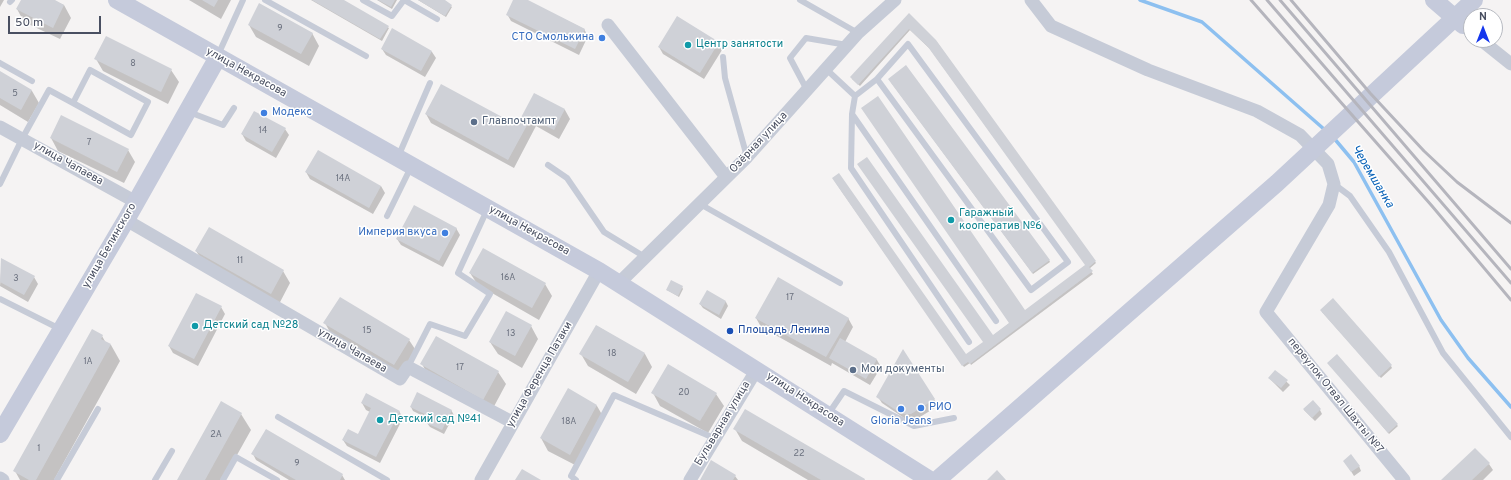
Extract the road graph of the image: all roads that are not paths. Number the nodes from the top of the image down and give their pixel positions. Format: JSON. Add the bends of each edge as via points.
{"nodes":[{"id":1,"x":117,"y":0,"type":"edge"},
{"id":2,"x":243,"y":0,"type":"edge"},
{"id":3,"x":265,"y":0,"type":"edge"},
{"id":4,"x":363,"y":0,"type":"edge"},
{"id":5,"x":404,"y":0,"type":"edge"},
{"id":6,"x":800,"y":0,"type":"edge"},
{"id":7,"x":895,"y":0,"type":"edge"},
{"id":8,"x":1031,"y":0,"type":"edge"},
{"id":9,"x":1434,"y":0,"type":"edge"},
{"id":10,"x":1474,"y":0,"type":"edge"},
{"id":11,"x":437,"y":19,"type":"dead end"},
{"id":12,"x":608,"y":25,"type":"dead end"},
{"id":13,"x":1463,"y":25,"type":"edge"},
{"id":14,"x":858,"y":33,"type":"junction"},
{"id":15,"x":847,"y":45,"type":"junction"},
{"id":16,"x":1491,"y":48,"type":"edge"},
{"id":17,"x":366,"y":56,"type":"dead end"},
{"id":18,"x":218,"y":57,"type":"junction"},
{"id":19,"x":723,"y":57,"type":"dead end"},
{"id":20,"x":0,"y":63,"type":"edge"},
{"id":21,"x":1511,"y":64,"type":"edge"},
{"id":22,"x":826,"y":69,"type":"junction"},
{"id":23,"x":878,"y":79,"type":"junction"},
{"id":24,"x":32,"y":81,"type":"dead end"},
{"id":25,"x":430,"y":83,"type":"dead end"},
{"id":26,"x":807,"y":90,"type":"junction"},
{"id":27,"x":855,"y":96,"type":"junction"},
{"id":28,"x":73,"y":103,"type":"junction"},
{"id":29,"x":234,"y":108,"type":"dead end"},
{"id":30,"x":187,"y":111,"type":"junction"},
{"id":31,"x":852,"y":114,"type":"junction"},
{"id":32,"x":0,"y":127,"type":"edge"},
{"id":33,"x":22,"y":139,"type":"junction"},
{"id":34,"x":747,"y":158,"type":"junction"},
{"id":35,"x":405,"y":162,"type":"junction"},
{"id":36,"x":548,"y":165,"type":"dead end"},
{"id":37,"x":726,"y":177,"type":"junction"},
{"id":38,"x":0,"y":184,"type":"edge"},
{"id":39,"x":1334,"y":184,"type":"junction"},
{"id":40,"x":136,"y":202,"type":"junction"},
{"id":41,"x":700,"y":204,"type":"junction"},
{"id":42,"x":488,"y":209,"type":"junction"},
{"id":43,"x":388,"y":216,"type":"dead end"},
{"id":44,"x":126,"y":220,"type":"junction"},
{"id":45,"x":646,"y":257,"type":"junction"},
{"id":46,"x":599,"y":270,"type":"junction"},
{"id":47,"x":619,"y":283,"type":"junction"},
{"id":48,"x":840,"y":283,"type":"dead end"},
{"id":49,"x":0,"y":299,"type":"edge"},
{"id":50,"x":996,"y":321,"type":"dead end"},
{"id":51,"x":62,"y":330,"type":"junction"},
{"id":52,"x":969,"y":342,"type":"dead end"},
{"id":53,"x":408,"y":367,"type":"junction"},
{"id":54,"x":756,"y":369,"type":"junction"},
{"id":55,"x":98,"y":409,"type":"dead end"},
{"id":56,"x":828,"y":415,"type":"junction"},
{"id":57,"x":278,"y":417,"type":"dead end"},
{"id":58,"x":954,"y":418,"type":"dead end"},
{"id":59,"x":512,"y":422,"type":"junction"},
{"id":60,"x":0,"y":434,"type":"edge"},
{"id":61,"x":1511,"y":437,"type":"edge"},
{"id":62,"x":714,"y":438,"type":"junction"},
{"id":63,"x":172,"y":451,"type":"dead end"},
{"id":64,"x":0,"y":478,"type":"edge"},
{"id":65,"x":3,"y":480,"type":"edge"},
{"id":66,"x":57,"y":480,"type":"edge"},
{"id":67,"x":155,"y":480,"type":"edge"},
{"id":68,"x":223,"y":480,"type":"edge"},
{"id":69,"x":277,"y":480,"type":"edge"},
{"id":70,"x":387,"y":480,"type":"edge"},
{"id":71,"x":481,"y":480,"type":"edge"},
{"id":72,"x":576,"y":480,"type":"edge"},
{"id":73,"x":690,"y":480,"type":"edge"},
{"id":74,"x":930,"y":480,"type":"edge"},
{"id":75,"x":937,"y":480,"type":"edge"},
{"id":76,"x":1404,"y":480,"type":"edge"}],
"edges":[{"from":1,"to":18,"type":"main road","name":"улица Некрасова"},
{"from":2,"to":18,"type":"lane"},
{"from":3,"to":17,"type":"lane"},
{"from":4,"to":5,"type":"lane","via":[[392,16]]},
{"from":5,"to":11,"type":"lane"},
{"from":6,"to":14,"type":"lane"},
{"from":7,"to":14,"type":"street","name":"Озёрная улица"},
{"from":8,"to":39,"type":"street","via":[[1051,26],[1148,70],[1258,111],[1300,135],[1328,164]]},
{"from":9,"to":13,"type":"main road"},
{"from":10,"to":75,"type":"main road","via":[[1277,183]]},
{"from":12,"to":37,"type":"street"},
{"from":14,"to":15,"type":"street","name":"Озёрная улица"},
{"from":15,"to":22,"type":"street","name":"Озёрная улица"},
{"from":15,"to":26,"type":"lane","via":[[806,38],[790,58]]},
{"from":16,"to":21,"type":"street"},
{"from":18,"to":30,"type":"main road","name":"улица Белинского"},
{"from":18,"to":35,"type":"main road","name":"улица Некрасова"},
{"from":19,"to":34,"type":"lane","via":[[725,78]]},
{"from":20,"to":24,"type":"lane"},
{"from":22,"to":26,"type":"street","name":"Озёрная улица"},
{"from":22,"to":27,"type":"lane"},
{"from":23,"to":23,"type":"lane","via":[[908,44],[1068,262],[1030,290]]},
{"from":23,"to":27,"type":"lane"},
{"from":25,"to":35,"type":"lane"},
{"from":26,"to":34,"type":"street","name":"Озёрная улица"},
{"from":27,"to":31,"type":"lane"},
{"from":28,"to":28,"type":"lane","via":[[90,70],[148,102],[131,135]]},
{"from":28,"to":33,"type":"lane","via":[[49,90]]},
{"from":29,"to":30,"type":"lane","via":[[223,126]]},
{"from":30,"to":40,"type":"main road","name":"улица Белинского"},
{"from":31,"to":50,"type":"lane"},
{"from":31,"to":52,"type":"lane","via":[[851,168]]},
{"from":32,"to":33,"type":"street","name":"улица Чапаева"},
{"from":33,"to":38,"type":"lane"},
{"from":33,"to":40,"type":"street","name":"улица Чапаева"},
{"from":34,"to":37,"type":"street","name":"Озёрная улица"},
{"from":35,"to":42,"type":"main road","name":"улица Некрасова"},
{"from":35,"to":43,"type":"lane"},
{"from":36,"to":45,"type":"lane","via":[[567,178],[604,232]]},
{"from":37,"to":41,"type":"street","name":"Озёрная улица"},
{"from":39,"to":61,"type":"lane","via":[[1350,196],[1389,252],[1444,353]]},
{"from":39,"to":76,"type":"street","name":"переулок Отвал Шахты №7","via":[[1328,205],[1266,312]]},
{"from":40,"to":44,"type":"main road","name":"улица Белинского"},
{"from":41,"to":45,"type":"street","name":"Озёрная улица"},
{"from":41,"to":48,"type":"lane"},
{"from":42,"to":46,"type":"main road","name":"улица Некрасова"},
{"from":42,"to":53,"type":"lane","via":[[458,273],[490,294],[465,336],[430,324]]},
{"from":44,"to":51,"type":"main road","name":"улица Белинского"},
{"from":44,"to":53,"type":"street","name":"улица Чапаева","via":[[400,379]]},
{"from":45,"to":47,"type":"street","name":"Озёрная улица"},
{"from":46,"to":47,"type":"main road","name":"улица Некрасова"},
{"from":46,"to":59,"type":"street","name":"улица Ференца Патаки"},
{"from":47,"to":54,"type":"main road","name":"улица Некрасова"},
{"from":49,"to":51,"type":"lane"},
{"from":51,"to":60,"type":"main road","name":"улица Белинского"},
{"from":53,"to":59,"type":"street"},
{"from":54,"to":56,"type":"main road","name":"улица Некрасова"},
{"from":54,"to":62,"type":"street","name":"Бульварная улица"},
{"from":55,"to":66,"type":"lane"},
{"from":56,"to":58,"type":"lane","via":[[844,391],[914,426]]},
{"from":56,"to":74,"type":"main road","name":"улица Некрасова"},
{"from":57,"to":70,"type":"lane"},
{"from":59,"to":71,"type":"street","name":"улица Ференца Патаки"},
{"from":62,"to":72,"type":"lane","via":[[614,395],[571,476]]},
{"from":62,"to":73,"type":"street","name":"Бульварная улица"},
{"from":63,"to":67,"type":"lane"},
{"from":64,"to":65,"type":"street"},
{"from":68,"to":69,"type":"lane","via":[[236,457]]}]}
